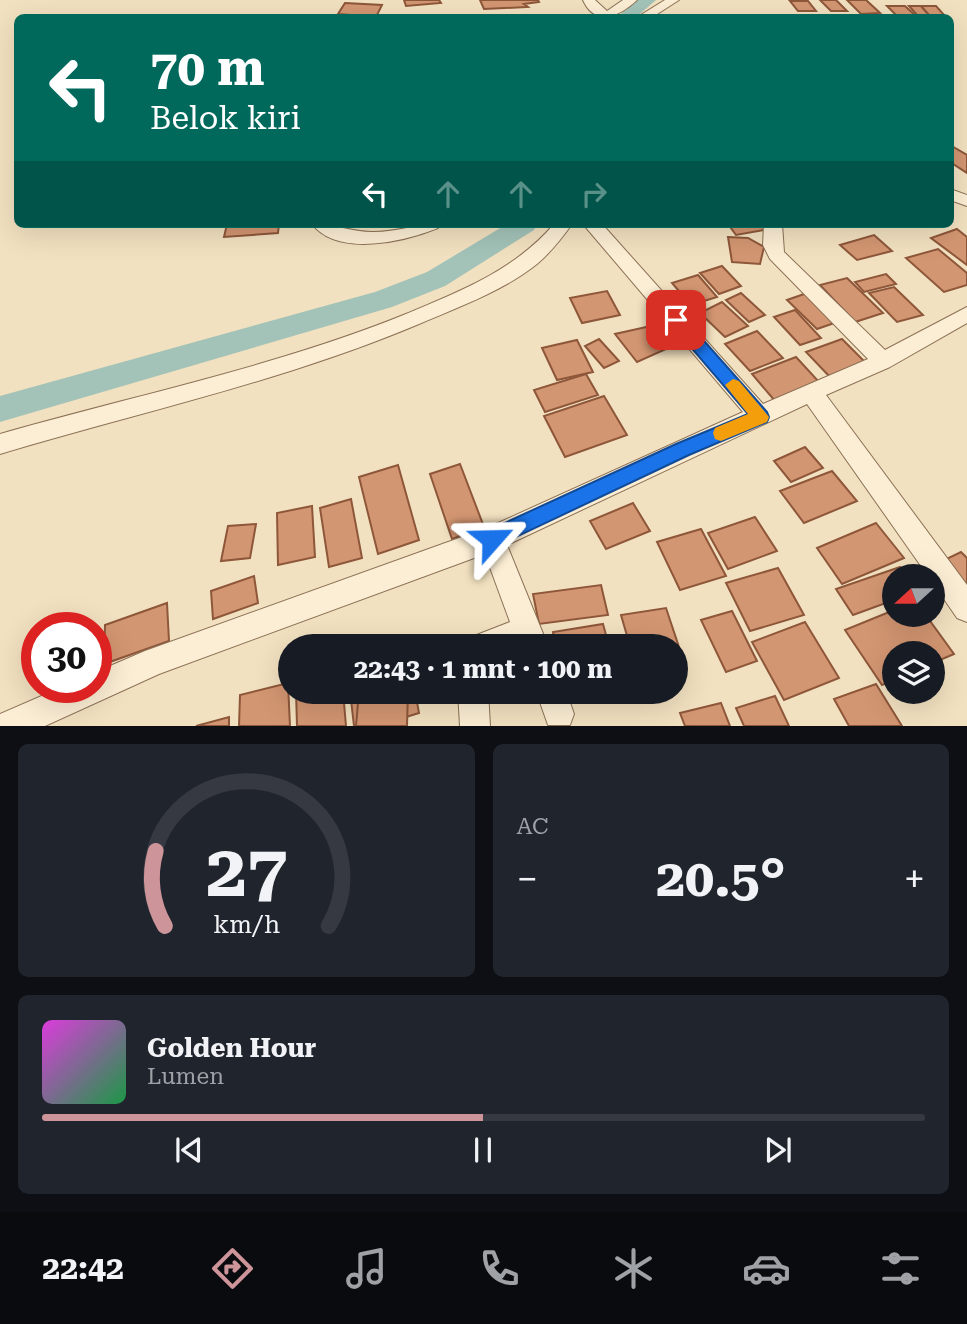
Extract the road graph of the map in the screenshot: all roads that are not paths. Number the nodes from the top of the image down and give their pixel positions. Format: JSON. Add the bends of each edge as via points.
{"nodes":[{"id":1,"x":589,"y":0,"type":"edge"},
{"id":2,"x":631,"y":0,"type":"edge"},
{"id":3,"x":673,"y":0,"type":"edge"},
{"id":4,"x":602,"y":14,"type":"edge"},
{"id":5,"x":608,"y":14,"type":"edge"},
{"id":6,"x":649,"y":14,"type":"edge"},
{"id":7,"x":328,"y":228,"type":"edge"},
{"id":8,"x":423,"y":228,"type":"edge"},
{"id":9,"x":560,"y":228,"type":"edge"},
{"id":10,"x":596,"y":228,"type":"edge"},
{"id":11,"x":773,"y":228,"type":"edge"},
{"id":12,"x":967,"y":314,"type":"edge"},
{"id":13,"x":883,"y":361,"type":"junction"},
{"id":14,"x":820,"y":403,"type":"junction"},
{"id":15,"x":761,"y":417,"type":"junction"},
{"id":16,"x":0,"y":444,"type":"edge"},
{"id":17,"x":492,"y":539,"type":"junction"},
{"id":18,"x":967,"y":608,"type":"edge"},
{"id":19,"x":530,"y":634,"type":"edge"},
{"id":20,"x":112,"y":680,"type":"edge"},
{"id":21,"x":60,"y":703,"type":"edge"},
{"id":22,"x":474,"y":704,"type":"edge"},
{"id":23,"x":9,"y":726,"type":"edge"},
{"id":24,"x":475,"y":726,"type":"edge"}],
"edges":[{"from":1,"to":4,"type":"street"},
{"from":2,"to":5,"type":"street"},
{"from":3,"to":6,"type":"street"},
{"from":7,"to":8,"type":"street","via":[[351,237],[381,239]]},
{"from":9,"to":16,"type":"street","via":[[522,265],[389,330],[314,356]]},
{"from":10,"to":15,"type":"street"},
{"from":11,"to":13,"type":"street","via":[[776,255]]},
{"from":12,"to":13,"type":"street"},
{"from":13,"to":14,"type":"street"},
{"from":14,"to":15,"type":"street"},
{"from":14,"to":18,"type":"street"},
{"from":15,"to":17,"type":"street"},
{"from":17,"to":19,"type":"street"},
{"from":17,"to":20,"type":"street"},
{"from":21,"to":23,"type":"street"},
{"from":22,"to":24,"type":"street"}]}
